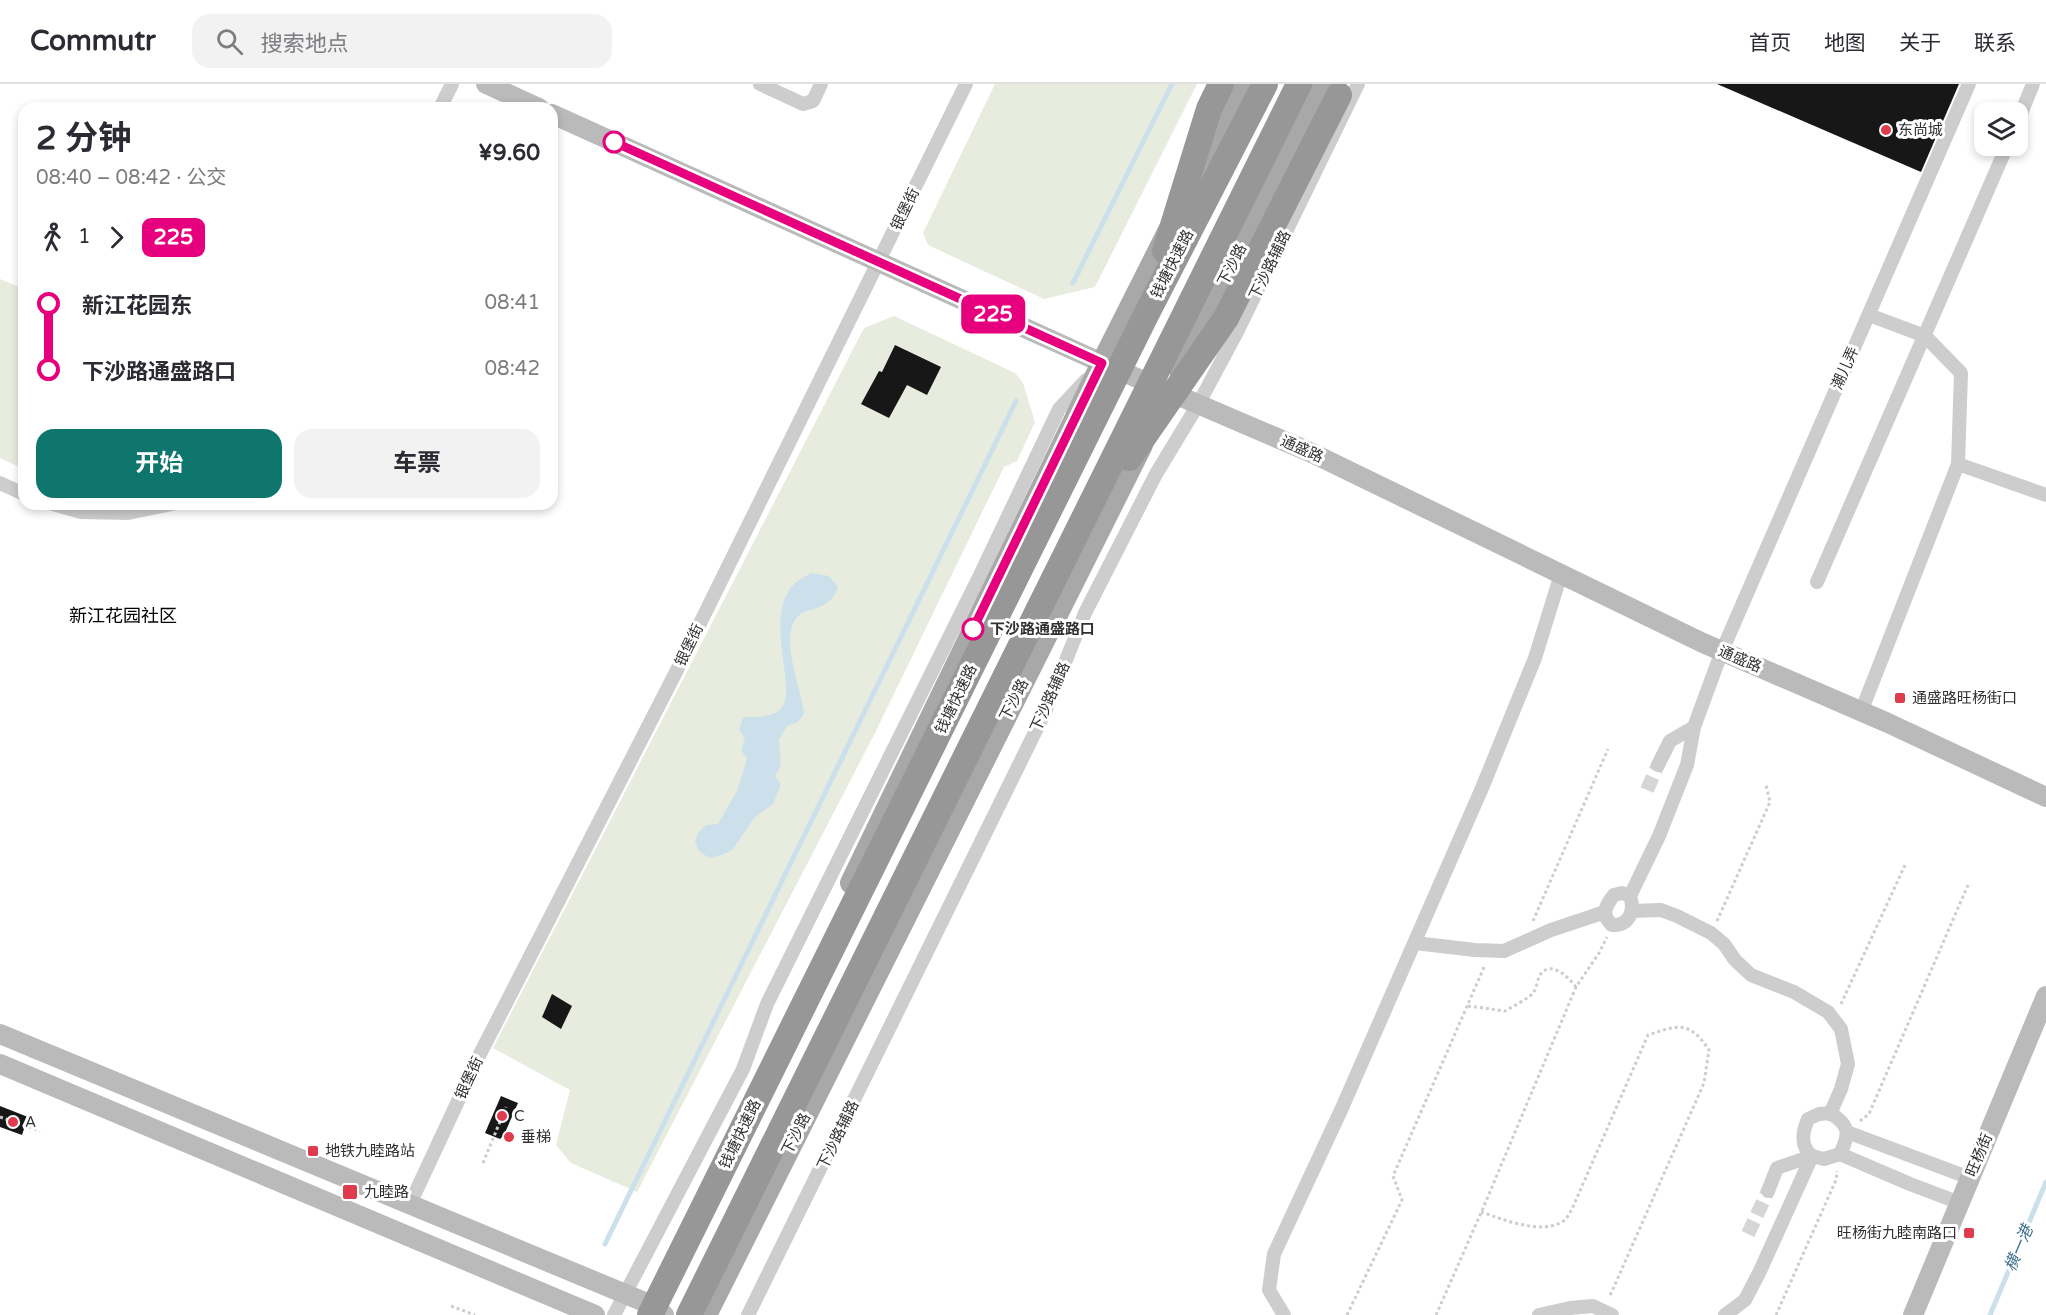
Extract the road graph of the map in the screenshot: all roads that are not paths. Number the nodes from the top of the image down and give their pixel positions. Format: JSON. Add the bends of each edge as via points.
{"nodes":[{"id":1,"x":452,"y":84,"type":"edge"},
{"id":2,"x":486,"y":84,"type":"edge"},
{"id":3,"x":760,"y":84,"type":"edge"},
{"id":4,"x":821,"y":84,"type":"edge"},
{"id":5,"x":966,"y":84,"type":"edge"},
{"id":6,"x":1211,"y":84,"type":"edge"},
{"id":7,"x":1221,"y":84,"type":"edge"},
{"id":8,"x":1242,"y":84,"type":"edge"},
{"id":9,"x":1264,"y":84,"type":"edge"},
{"id":10,"x":1299,"y":84,"type":"edge"},
{"id":11,"x":1969,"y":84,"type":"edge"},
{"id":12,"x":2033,"y":84,"type":"edge"},
{"id":13,"x":1340,"y":88,"type":"edge"},
{"id":14,"x":443,"y":102,"type":"edge"},
{"id":15,"x":526,"y":102,"type":"edge"},
{"id":16,"x":2026,"y":102,"type":"edge"},
{"id":17,"x":558,"y":117,"type":"edge"},
{"id":18,"x":2003,"y":156,"type":"edge"},
{"id":19,"x":1168,"y":232,"type":"junction"},
{"id":20,"x":879,"y":262,"type":"junction"},
{"id":21,"x":1146,"y":315,"type":"junction"},
{"id":22,"x":1869,"y":315,"type":"junction"},
{"id":23,"x":1925,"y":336,"type":"junction"},
{"id":24,"x":1102,"y":363,"type":"junction"},
{"id":25,"x":1170,"y":390,"type":"junction"},
{"id":26,"x":1199,"y":403,"type":"junction"},
{"id":27,"x":1958,"y":464,"type":"junction"},
{"id":28,"x":0,"y":483,"type":"edge"},
{"id":29,"x":18,"y":491,"type":"edge"},
{"id":30,"x":2046,"y":495,"type":"edge"},
{"id":31,"x":74,"y":510,"type":"edge"},
{"id":32,"x":143,"y":510,"type":"edge"},
{"id":33,"x":1079,"y":530,"type":"junction"},
{"id":34,"x":1562,"y":574,"type":"junction"},
{"id":35,"x":1817,"y":582,"type":"dead end"},
{"id":36,"x":1722,"y":651,"type":"junction"},
{"id":37,"x":1861,"y":712,"type":"junction"},
{"id":38,"x":1694,"y":727,"type":"junction"},
{"id":39,"x":1658,"y":765,"type":"tunnel mouth"},
{"id":40,"x":2046,"y":796,"type":"edge"},
{"id":41,"x":1630,"y":896,"type":"junction"},
{"id":42,"x":1632,"y":910,"type":"junction"},
{"id":43,"x":1605,"y":912,"type":"junction"},
{"id":44,"x":1415,"y":943,"type":"junction"},
{"id":45,"x":2046,"y":996,"type":"edge"},
{"id":46,"x":0,"y":1034,"type":"edge"},
{"id":47,"x":0,"y":1064,"type":"edge"},
{"id":48,"x":1830,"y":1114,"type":"junction"},
{"id":49,"x":1847,"y":1132,"type":"junction"},
{"id":50,"x":1840,"y":1154,"type":"junction"},
{"id":51,"x":1812,"y":1156,"type":"junction"},
{"id":52,"x":1970,"y":1178,"type":"junction"},
{"id":53,"x":1768,"y":1191,"type":"tunnel mouth"},
{"id":54,"x":1960,"y":1203,"type":"junction"},
{"id":55,"x":410,"y":1204,"type":"junction"},
{"id":56,"x":625,"y":1294,"type":"junction"},
{"id":57,"x":651,"y":1312,"type":"edge"},
{"id":58,"x":1608,"y":1313,"type":"edge"},
{"id":59,"x":595,"y":1315,"type":"edge"},
{"id":60,"x":614,"y":1315,"type":"edge"},
{"id":61,"x":689,"y":1315,"type":"edge"},
{"id":62,"x":706,"y":1315,"type":"edge"},
{"id":63,"x":748,"y":1315,"type":"edge"},
{"id":64,"x":1284,"y":1315,"type":"edge"},
{"id":65,"x":1539,"y":1315,"type":"edge"},
{"id":66,"x":1725,"y":1315,"type":"edge"},
{"id":67,"x":1913,"y":1315,"type":"edge"}],
"edges":[{"from":1,"to":14,"type":"street"},
{"from":2,"to":15,"type":"street"},
{"from":3,"to":4,"type":"street","via":[[803,104],[813,101]]},
{"from":5,"to":20,"type":"street","name":"银堡街"},
{"from":6,"to":19,"type":"street"},
{"from":7,"to":21,"type":"highway","bridge":true,"via":[[1209,109]]},
{"from":8,"to":19,"type":"main road"},
{"from":9,"to":21,"type":"highway","name":"钱塘快速路","bridge":true},
{"from":10,"to":33,"type":"highway","bridge":true},
{"from":11,"to":22,"type":"street","name":"潮儿弄"},
{"from":12,"to":16,"type":"street"},
{"from":13,"to":25,"type":"main road","name":"下沙路"},
{"from":13,"to":26,"type":"street","name":"下沙路辅路","via":[[1237,332]]},
{"from":13,"to":33,"type":"highway","bridge":true,"via":[[1226,318]]},
{"from":17,"to":20,"type":"street","name":"通盛路"},
{"from":18,"to":23,"type":"street"},
{"from":19,"to":24,"type":"main road"},
{"from":20,"to":24,"type":"street","name":"通盛路"},
{"from":20,"to":55,"type":"street","name":"银堡街","via":[[677,670],[480,1054]]},
{"from":21,"to":57,"type":"highway","name":"钱塘快速路","bridge":true},
{"from":22,"to":23,"type":"street"},
{"from":22,"to":36,"type":"street","name":"潮儿弄"},
{"from":23,"to":27,"type":"street","via":[[1961,373]]},
{"from":23,"to":35,"type":"street"},
{"from":24,"to":25,"type":"street","name":"通盛路"},
{"from":24,"to":56,"type":"street","via":[[1059,410],[767,1004],[743,1069]]},
{"from":24,"to":57,"type":"main road"},
{"from":25,"to":26,"type":"street","name":"通盛路"},
{"from":25,"to":62,"type":"main road","name":"下沙路"},
{"from":26,"to":34,"type":"street","name":"通盛路"},
{"from":26,"to":63,"type":"street","name":"下沙路辅路","via":[[1156,474],[1085,614],[1040,722]]},
{"from":27,"to":30,"type":"street"},
{"from":27,"to":37,"type":"street"},
{"from":28,"to":29,"type":"street"},
{"from":31,"to":32,"type":"street"},
{"from":33,"to":61,"type":"highway","bridge":true},
{"from":34,"to":36,"type":"street","name":"通盛路"},
{"from":34,"to":44,"type":"street","via":[[1534,658]]},
{"from":36,"to":37,"type":"street","name":"通盛路"},
{"from":36,"to":38,"type":"street","name":"潮儿弄"},
{"from":37,"to":40,"type":"street","name":"通盛路"},
{"from":38,"to":39,"type":"street","via":[[1670,741]]},
{"from":38,"to":41,"type":"street","name":"潮儿弄","via":[[1687,765]]},
{"from":41,"to":42,"type":"street"},
{"from":41,"to":43,"type":"street","via":[[1614,895]]},
{"from":42,"to":43,"type":"street","via":[[1618,926],[1612,925]]},
{"from":42,"to":48,"type":"street","via":[[1661,910],[1677,915],[1725,944],[1751,975],[1794,992],[1828,1012],[1841,1029],[1848,1064]]},
{"from":43,"to":44,"type":"street","via":[[1504,951]]},
{"from":44,"to":64,"type":"street","via":[[1274,1254],[1269,1290]]},
{"from":45,"to":52,"type":"street","name":"旺杨街"},
{"from":46,"to":55,"type":"street"},
{"from":47,"to":59,"type":"street"},
{"from":48,"to":49,"type":"street","via":[[1845,1125]]},
{"from":48,"to":51,"type":"street","via":[[1808,1119],[1804,1126],[1804,1144]]},
{"from":49,"to":50,"type":"street"},
{"from":49,"to":52,"type":"street"},
{"from":50,"to":51,"type":"street","via":[[1824,1159]]},
{"from":50,"to":54,"type":"street"},
{"from":51,"to":53,"type":"street","via":[[1777,1168]]},
{"from":51,"to":66,"type":"street","via":[[1745,1300]]},
{"from":52,"to":54,"type":"street","name":"旺杨街"},
{"from":54,"to":67,"type":"street","name":"旺杨街"},
{"from":55,"to":56,"type":"street"},
{"from":56,"to":57,"type":"street"},
{"from":56,"to":60,"type":"street"},
{"from":58,"to":65,"type":"street","via":[[1593,1306]]}]}
